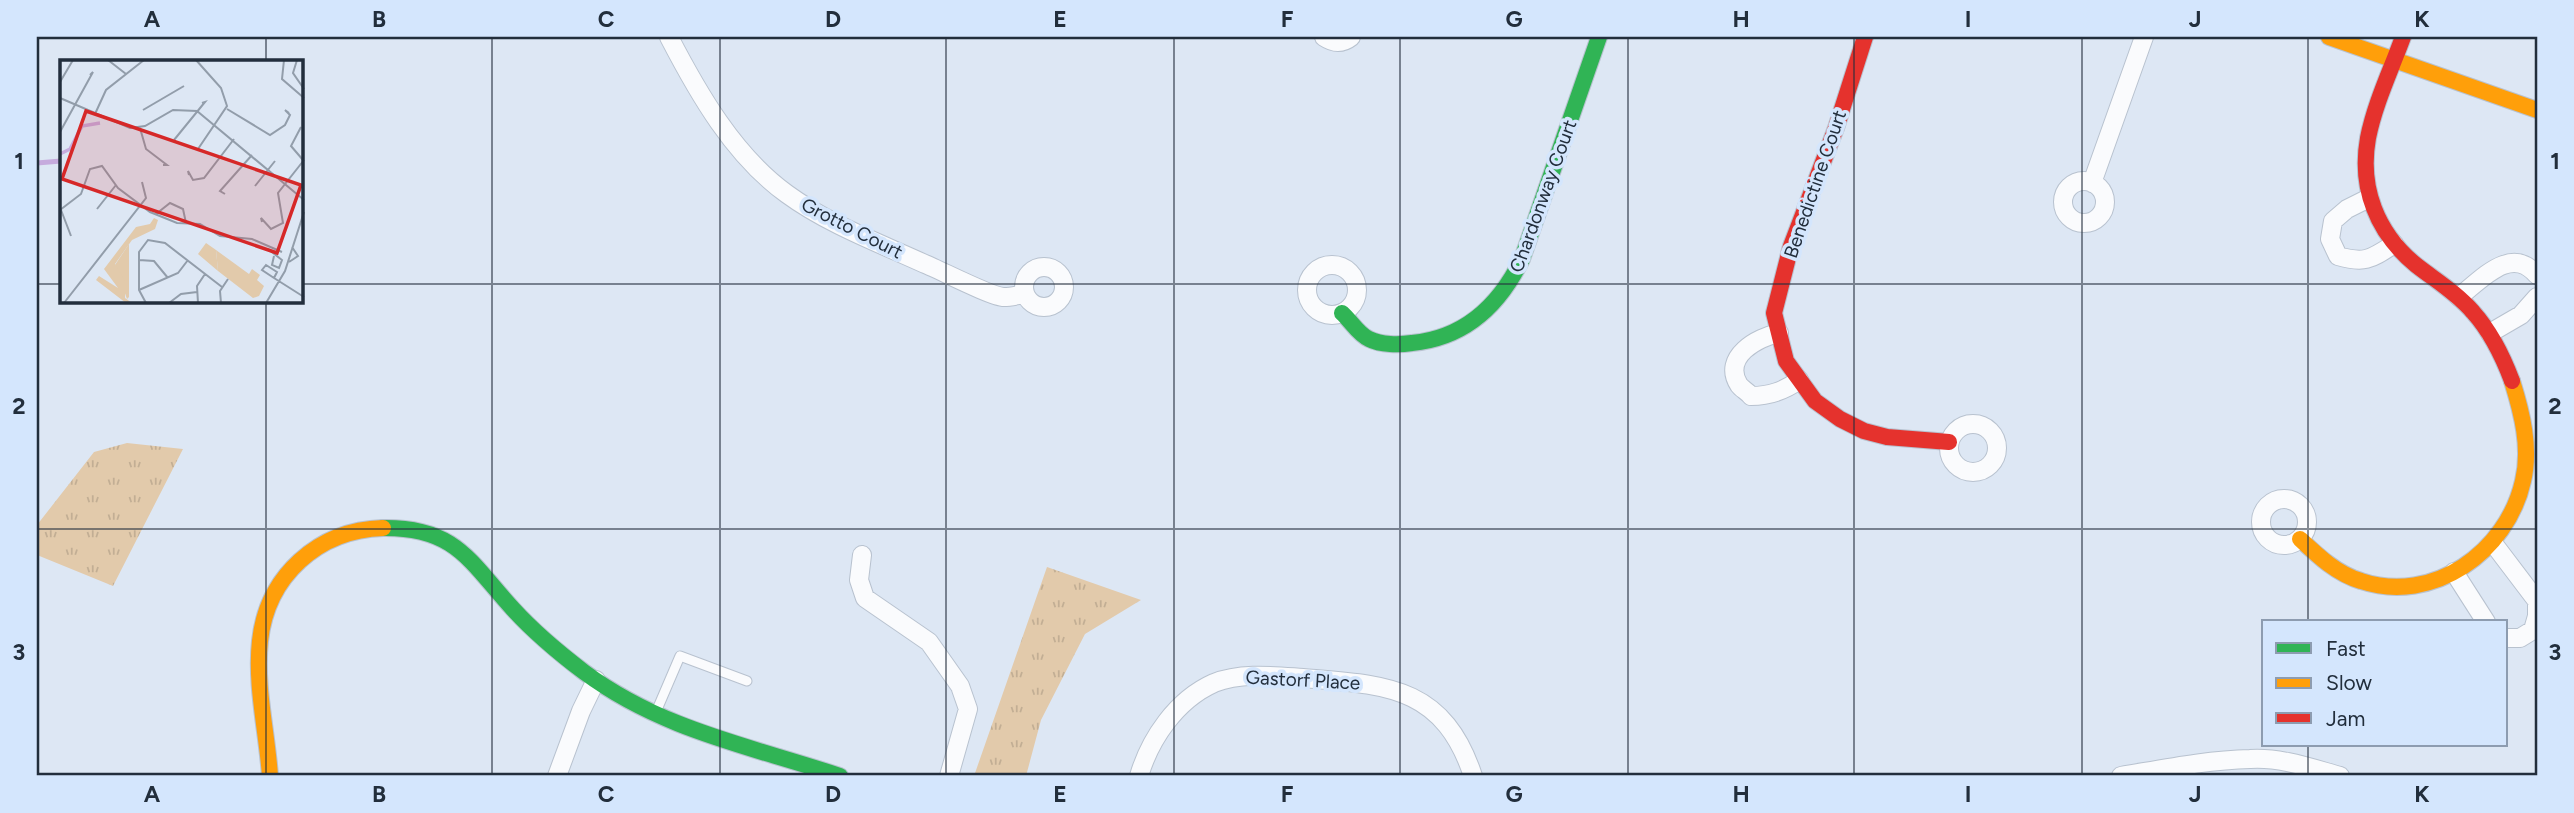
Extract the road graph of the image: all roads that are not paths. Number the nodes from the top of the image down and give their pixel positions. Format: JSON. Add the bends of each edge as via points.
{"nodes":[{"id":1,"x":668,"y":37,"type":"edge"},
{"id":2,"x":1324,"y":37,"type":"edge"},
{"id":3,"x":1351,"y":37,"type":"edge"},
{"id":4,"x":1598,"y":37,"type":"edge"},
{"id":5,"x":1865,"y":37,"type":"edge"},
{"id":6,"x":2144,"y":37,"type":"edge"},
{"id":7,"x":2329,"y":37,"type":"edge"},
{"id":8,"x":2403,"y":37,"type":"edge"},
{"id":9,"x":2395,"y":59,"type":"junction"},
{"id":10,"x":2537,"y":110,"type":"edge"},
{"id":11,"x":2092,"y":183,"type":"dead end"},
{"id":12,"x":2370,"y":198,"type":"junction"},
{"id":13,"x":2394,"y":243,"type":"junction"},
{"id":14,"x":2537,"y":275,"type":"edge"},
{"id":15,"x":1025,"y":294,"type":"dead end"},
{"id":16,"x":2459,"y":297,"type":"junction"},
{"id":17,"x":2537,"y":297,"type":"edge"},
{"id":18,"x":1342,"y":313,"type":"dead end"},
{"id":19,"x":1779,"y":333,"type":"junction"},
{"id":20,"x":2490,"y":333,"type":"junction"},
{"id":21,"x":1799,"y":380,"type":"junction"},
{"id":22,"x":1949,"y":442,"type":"dead end"},
{"id":23,"x":2300,"y":539,"type":"dead end"},
{"id":24,"x":2493,"y":543,"type":"junction"},
{"id":25,"x":862,"y":555,"type":"dead end"},
{"id":26,"x":2455,"y":572,"type":"junction"},
{"id":27,"x":2485,"y":620,"type":"edge"},
{"id":28,"x":2508,"y":638,"type":"edge"},
{"id":29,"x":596,"y":680,"type":"junction"},
{"id":30,"x":747,"y":681,"type":"dead end"},
{"id":31,"x":655,"y":714,"type":"junction"},
{"id":32,"x":2316,"y":773,"type":"edge"},
{"id":33,"x":270,"y":776,"type":"edge"},
{"id":34,"x":557,"y":776,"type":"edge"},
{"id":35,"x":840,"y":776,"type":"edge"},
{"id":36,"x":949,"y":776,"type":"edge"},
{"id":37,"x":1139,"y":776,"type":"edge"},
{"id":38,"x":1473,"y":776,"type":"edge"},
{"id":39,"x":2121,"y":776,"type":"edge"},
{"id":40,"x":2340,"y":776,"type":"edge"}],
"edges":[{"from":1,"to":15,"type":"street","name":"Grotto Court","via":[[735,144],[785,193],[875,242],[1002,297]]},
{"from":2,"to":3,"type":"street","via":[[1339,42]]},
{"from":4,"to":18,"type":"street","name":"Chardonway Court","via":[[1522,259],[1498,301],[1461,330],[1422,344],[1370,339]]},
{"from":5,"to":19,"type":"street","name":"Benedictine Court","via":[[1791,246],[1774,313]]},
{"from":6,"to":11,"type":"street"},
{"from":7,"to":9,"type":"street"},
{"from":8,"to":9,"type":"street"},
{"from":9,"to":10,"type":"street"},
{"from":9,"to":12,"type":"street","via":[[2365,150]]},
{"from":12,"to":13,"type":"street","via":[[2374,213]]},
{"from":12,"to":13,"type":"street","via":[[2333,221],[2330,239],[2338,256],[2356,261],[2373,258]]},
{"from":13,"to":16,"type":"street","via":[[2415,266]]},
{"from":14,"to":16,"type":"street","via":[[2528,264],[2512,262],[2498,266]]},
{"from":16,"to":20,"type":"street"},
{"from":17,"to":20,"type":"street","via":[[2521,314]]},
{"from":19,"to":21,"type":"street","name":"Benedictine Court","via":[[1786,361]]},
{"from":19,"to":21,"type":"street","via":[[1762,337],[1739,356],[1734,369],[1738,384],[1751,396],[1767,396]]},
{"from":20,"to":24,"type":"street","via":[[2515,386],[2526,458],[2517,502]]},
{"from":21,"to":22,"type":"street","name":"Benedictine Court","via":[[1815,401],[1864,430],[1887,437]]},
{"from":23,"to":26,"type":"street","via":[[2338,573],[2378,586],[2424,583]]},
{"from":24,"to":26,"type":"street"},
{"from":24,"to":28,"type":"street","via":[[2537,601],[2533,630],[2520,638]]},
{"from":25,"to":36,"type":"street","via":[[859,580],[865,598],[929,642],[960,686],[968,709]]},
{"from":26,"to":27,"type":"street"},
{"from":29,"to":31,"type":"street","via":[[632,705]]},
{"from":29,"to":33,"type":"street","via":[[527,623],[460,549],[409,529],[347,533],[297,561],[277,584],[264,611],[258,636],[259,664]]},
{"from":29,"to":34,"type":"street"},
{"from":30,"to":31,"type":"lane","via":[[680,656]]},
{"from":31,"to":35,"type":"street","via":[[711,737]]},
{"from":32,"to":39,"type":"street","via":[[2290,762],[2252,758]]},
{"from":32,"to":40,"type":"street"},
{"from":37,"to":38,"type":"street","name":"Gastorf Place","via":[[1150,745],[1170,717],[1213,684],[1241,676],[1375,684],[1402,691],[1444,720]]}]}
